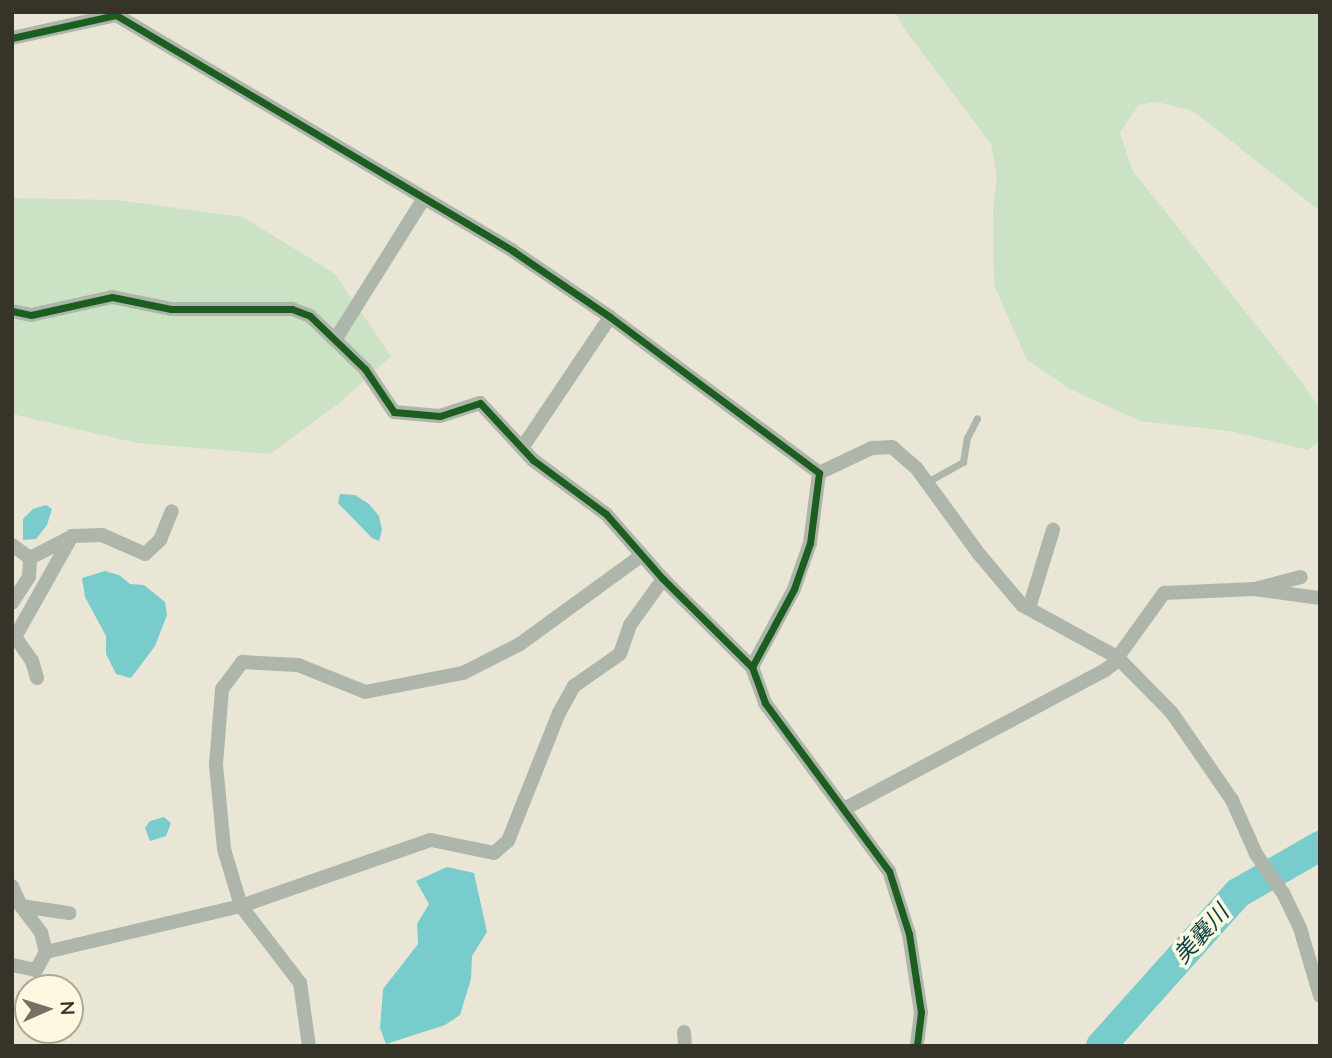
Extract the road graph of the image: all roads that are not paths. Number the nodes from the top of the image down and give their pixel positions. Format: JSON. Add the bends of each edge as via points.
{"nodes":[{"id":1,"x":123,"y":14,"type":"edge"},
{"id":2,"x":12,"y":38,"type":"edge"},
{"id":3,"x":424,"y":198,"type":"junction"},
{"id":4,"x":12,"y":312,"type":"edge"},
{"id":5,"x":610,"y":317,"type":"junction"},
{"id":6,"x":335,"y":340,"type":"junction"},
{"id":7,"x":977,"y":418,"type":"dead end"},
{"id":8,"x":522,"y":448,"type":"junction"},
{"id":9,"x":819,"y":472,"type":"junction"},
{"id":10,"x":927,"y":482,"type":"junction"},
{"id":11,"x":172,"y":511,"type":"dead end"},
{"id":12,"x":1053,"y":530,"type":"dead end"},
{"id":13,"x":72,"y":536,"type":"junction"},
{"id":14,"x":12,"y":545,"type":"edge"},
{"id":15,"x":642,"y":555,"type":"junction"},
{"id":16,"x":30,"y":558,"type":"junction"},
{"id":17,"x":1301,"y":576,"type":"dead end"},
{"id":18,"x":663,"y":579,"type":"junction"},
{"id":19,"x":1254,"y":589,"type":"junction"},
{"id":20,"x":1320,"y":597,"type":"edge"},
{"id":21,"x":12,"y":603,"type":"edge"},
{"id":22,"x":1029,"y":608,"type":"junction"},
{"id":23,"x":14,"y":636,"type":"edge"},
{"id":24,"x":1117,"y":657,"type":"junction"},
{"id":25,"x":752,"y":667,"type":"junction"},
{"id":26,"x":37,"y":678,"type":"dead end"},
{"id":27,"x":844,"y":809,"type":"junction"},
{"id":28,"x":12,"y":886,"type":"edge"},
{"id":29,"x":21,"y":906,"type":"junction"},
{"id":30,"x":241,"y":906,"type":"junction"},
{"id":31,"x":69,"y":913,"type":"dead end"},
{"id":32,"x":46,"y":952,"type":"junction"},
{"id":33,"x":1314,"y":954,"type":"edge"},
{"id":34,"x":12,"y":965,"type":"edge"},
{"id":35,"x":1320,"y":996,"type":"edge"},
{"id":36,"x":309,"y":1046,"type":"edge"},
{"id":37,"x":917,"y":1046,"type":"edge"}],
"edges":[{"from":1,"to":2,"type":"street"},
{"from":1,"to":3,"type":"street"},
{"from":3,"to":5,"type":"street"},
{"from":3,"to":6,"type":"street"},
{"from":4,"to":6,"type":"street","via":[[31,315],[112,297],[171,309],[292,309],[310,316]]},
{"from":5,"to":8,"type":"street"},
{"from":5,"to":9,"type":"street"},
{"from":6,"to":8,"type":"street","via":[[365,369],[394,412],[440,416],[480,404]]},
{"from":7,"to":10,"type":"lane","via":[[963,462]]},
{"from":8,"to":15,"type":"street","via":[[606,514]]},
{"from":9,"to":10,"type":"street","via":[[872,448],[892,447]]},
{"from":9,"to":25,"type":"street","via":[[810,543],[794,589]]},
{"from":10,"to":22,"type":"street","via":[[979,554]]},
{"from":11,"to":13,"type":"street","via":[[160,540],[145,554],[102,535]]},
{"from":12,"to":22,"type":"street"},
{"from":13,"to":16,"type":"street"},
{"from":13,"to":23,"type":"street"},
{"from":14,"to":16,"type":"street"},
{"from":15,"to":18,"type":"street"},
{"from":15,"to":30,"type":"street","via":[[520,644],[463,673],[365,692],[298,666],[242,662],[222,689],[216,765],[224,849]]},
{"from":16,"to":21,"type":"street","via":[[29,577]]},
{"from":17,"to":19,"type":"street"},
{"from":18,"to":25,"type":"street"},
{"from":18,"to":30,"type":"street","via":[[630,625],[620,654],[574,686],[508,841],[494,853],[431,840]]},
{"from":19,"to":20,"type":"street"},
{"from":19,"to":24,"type":"street","via":[[1164,593]]},
{"from":22,"to":24,"type":"street"},
{"from":23,"to":26,"type":"street","via":[[32,661]]},
{"from":24,"to":27,"type":"street","via":[[1105,670]]},
{"from":24,"to":33,"type":"street","via":[[1172,713],[1201,752],[1232,800],[1256,854],[1283,893]]},
{"from":25,"to":27,"type":"street","via":[[765,703]]},
{"from":27,"to":37,"type":"street","via":[[889,871],[909,934],[921,1012]]},
{"from":28,"to":29,"type":"street"},
{"from":29,"to":31,"type":"street"},
{"from":29,"to":32,"type":"street","via":[[41,933]]},
{"from":30,"to":32,"type":"street"},
{"from":30,"to":36,"type":"street","via":[[300,983]]},
{"from":32,"to":34,"type":"street","via":[[36,970]]},
{"from":33,"to":35,"type":"street"}]}
